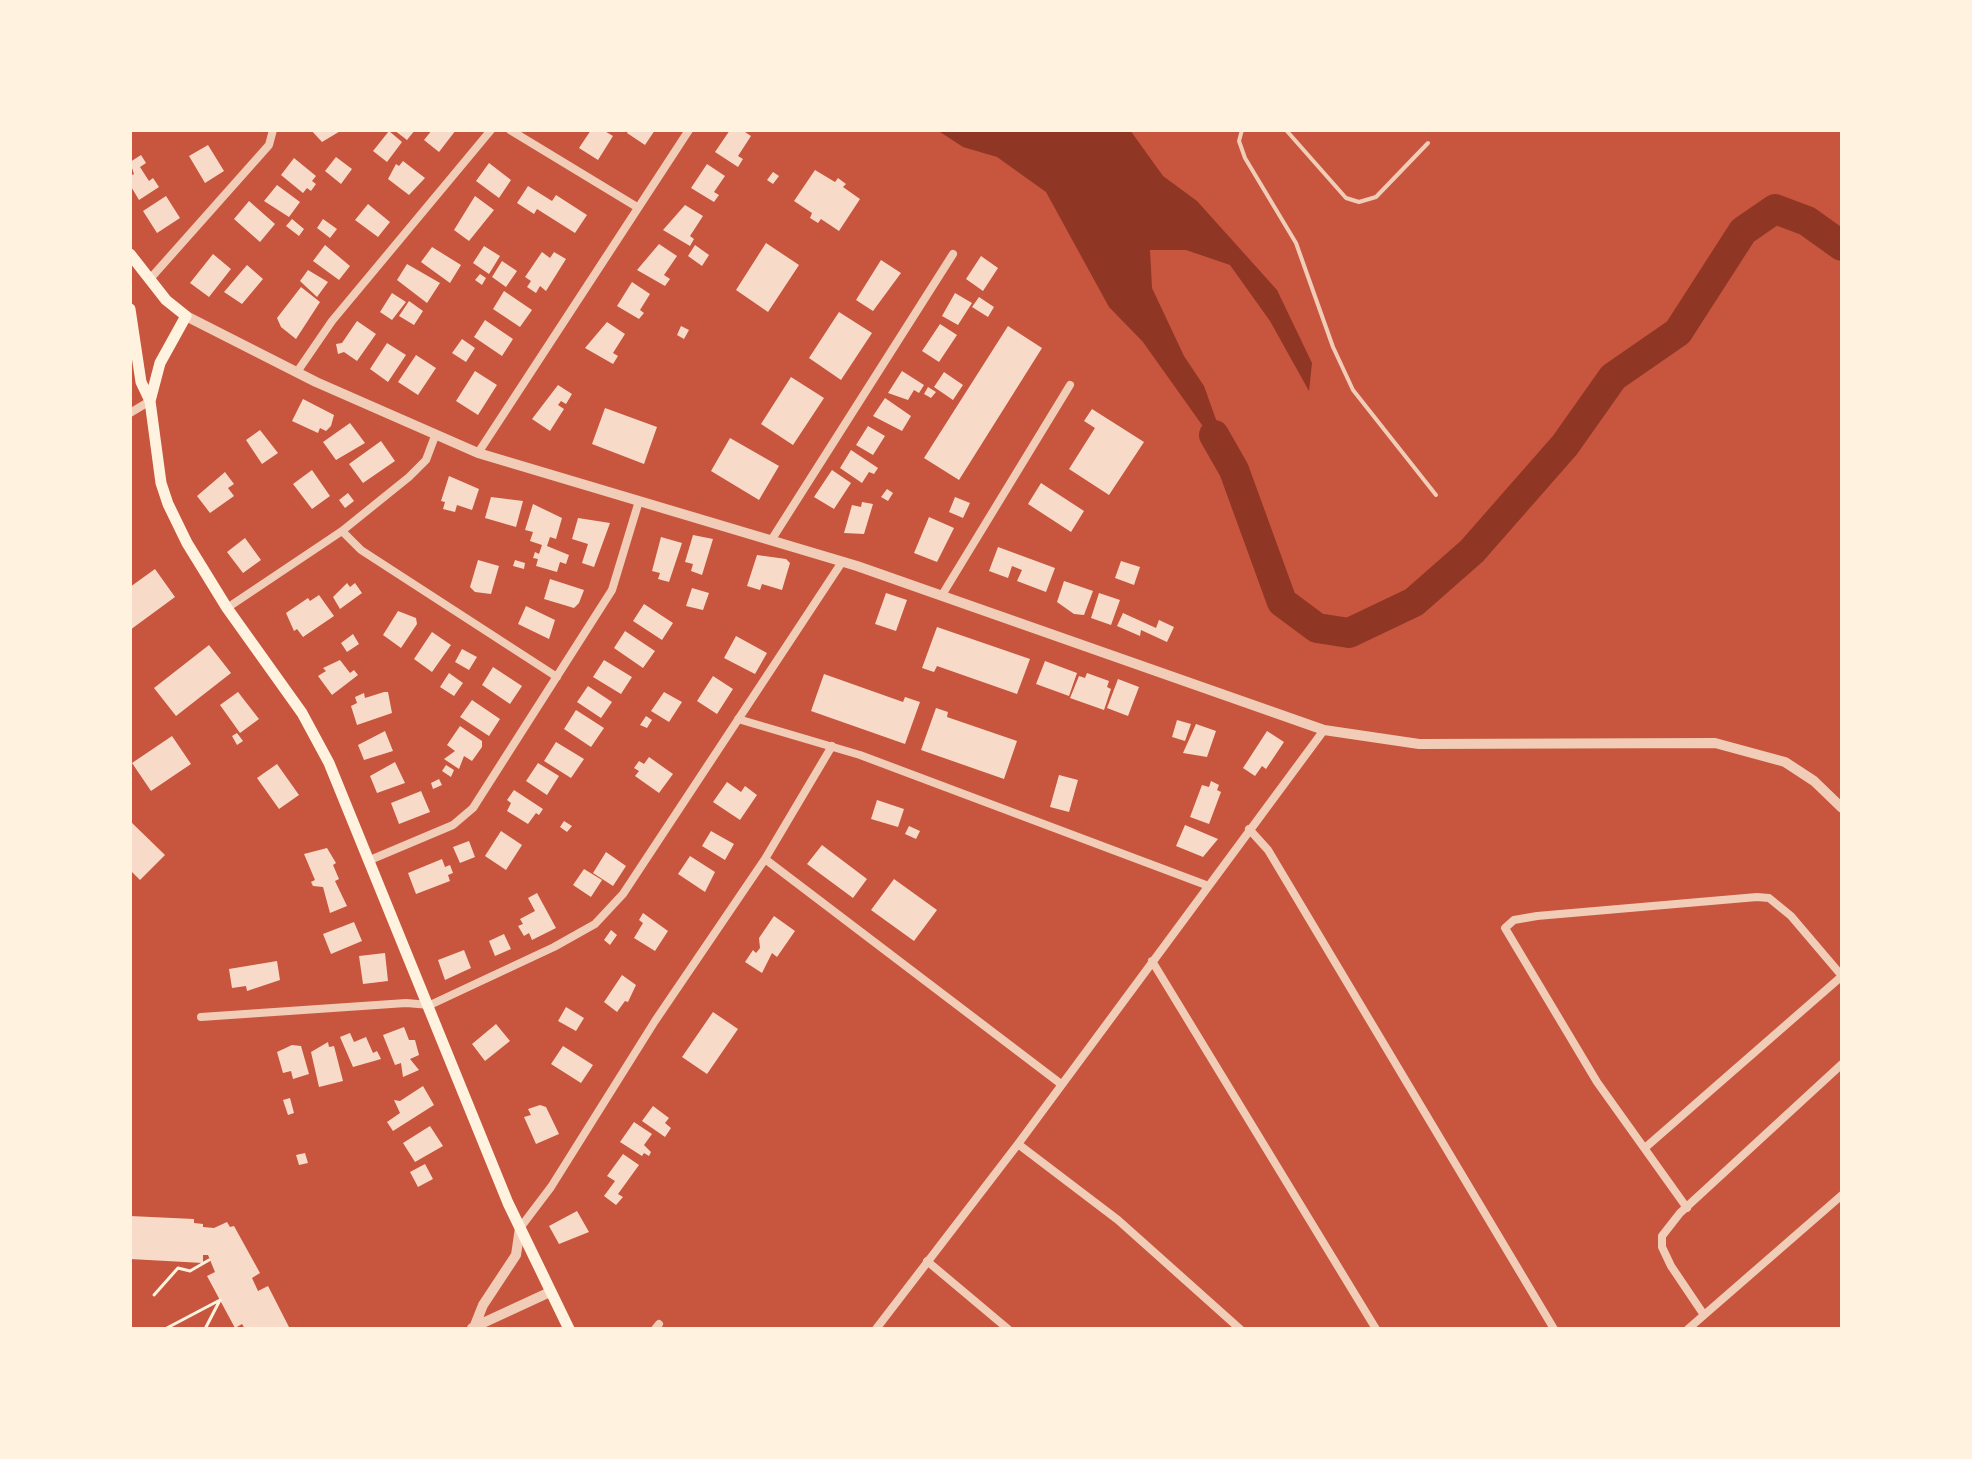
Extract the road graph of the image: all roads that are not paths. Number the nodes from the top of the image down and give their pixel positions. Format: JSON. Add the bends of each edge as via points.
{"nodes":[{"id":1,"x":273,"y":130,"type":"edge"},
{"id":2,"x":491,"y":130,"type":"edge"},
{"id":3,"x":510,"y":130,"type":"edge"},
{"id":4,"x":689,"y":130,"type":"edge"},
{"id":5,"x":1242,"y":130,"type":"edge"},
{"id":6,"x":1286,"y":130,"type":"edge"},
{"id":7,"x":1428,"y":143,"type":"dead end"},
{"id":8,"x":637,"y":207,"type":"junction"},
{"id":9,"x":130,"y":254,"type":"edge"},
{"id":10,"x":953,"y":254,"type":"dead end"},
{"id":11,"x":149,"y":280,"type":"junction"},
{"id":12,"x":130,"y":309,"type":"edge"},
{"id":13,"x":186,"y":316,"type":"junction"},
{"id":14,"x":297,"y":372,"type":"junction"},
{"id":15,"x":1070,"y":385,"type":"dead end"},
{"id":16,"x":150,"y":401,"type":"junction"},
{"id":17,"x":130,"y":413,"type":"edge"},
{"id":18,"x":435,"y":436,"type":"junction"},
{"id":19,"x":478,"y":453,"type":"junction"},
{"id":20,"x":1436,"y":495,"type":"dead end"},
{"id":21,"x":639,"y":501,"type":"junction"},
{"id":22,"x":342,"y":531,"type":"junction"},
{"id":23,"x":772,"y":539,"type":"junction"},
{"id":24,"x":842,"y":562,"type":"junction"},
{"id":25,"x":942,"y":595,"type":"junction"},
{"id":26,"x":227,"y":608,"type":"junction"},
{"id":27,"x":557,"y":677,"type":"junction"},
{"id":28,"x":738,"y":719,"type":"junction"},
{"id":29,"x":1324,"y":730,"type":"junction"},
{"id":30,"x":832,"y":746,"type":"junction"},
{"id":31,"x":1842,"y":808,"type":"edge"},
{"id":32,"x":1249,"y":829,"type":"junction"},
{"id":33,"x":765,"y":859,"type":"junction"},
{"id":34,"x":370,"y":860,"type":"junction"},
{"id":35,"x":1206,"y":885,"type":"junction"},
{"id":36,"x":1152,"y":961,"type":"junction"},
{"id":37,"x":1842,"y":976,"type":"edge"},
{"id":38,"x":430,"y":1005,"type":"junction"},
{"id":39,"x":201,"y":1017,"type":"dead end"},
{"id":40,"x":1842,"y":1064,"type":"edge"},
{"id":41,"x":1061,"y":1084,"type":"junction"},
{"id":42,"x":1018,"y":1144,"type":"junction"},
{"id":43,"x":1646,"y":1147,"type":"junction"},
{"id":44,"x":1842,"y":1195,"type":"edge"},
{"id":45,"x":1687,"y":1208,"type":"junction"},
{"id":46,"x":520,"y":1228,"type":"junction"},
{"id":47,"x":927,"y":1261,"type":"junction"},
{"id":48,"x":550,"y":1292,"type":"junction"},
{"id":49,"x":1704,"y":1315,"type":"junction"},
{"id":50,"x":473,"y":1327,"type":"edge"},
{"id":51,"x":569,"y":1329,"type":"edge"},
{"id":52,"x":876,"y":1329,"type":"edge"},
{"id":53,"x":1008,"y":1329,"type":"edge"},
{"id":54,"x":1240,"y":1329,"type":"edge"},
{"id":55,"x":1376,"y":1329,"type":"edge"},
{"id":56,"x":1554,"y":1329,"type":"edge"},
{"id":57,"x":1688,"y":1329,"type":"edge"}],
"edges":[{"from":1,"to":11,"type":"street","via":[[269,145]]},
{"from":2,"to":14,"type":"street","via":[[332,321]]},
{"from":3,"to":8,"type":"street"},
{"from":4,"to":8,"type":"street"},
{"from":5,"to":20,"type":"lane","via":[[1239,141],[1245,158],[1296,243],[1353,390]]},
{"from":6,"to":7,"type":"lane","via":[[1346,198],[1359,202],[1376,197]]},
{"from":8,"to":19,"type":"street"},
{"from":9,"to":11,"type":"main road"},
{"from":10,"to":23,"type":"street"},
{"from":11,"to":13,"type":"main road"},
{"from":12,"to":16,"type":"main road","via":[[141,382]]},
{"from":13,"to":14,"type":"street"},
{"from":13,"to":16,"type":"main road","via":[[160,363]]},
{"from":14,"to":18,"type":"street"},
{"from":15,"to":25,"type":"street"},
{"from":16,"to":17,"type":"street"},
{"from":16,"to":26,"type":"main road","via":[[168,504]]},
{"from":18,"to":19,"type":"street"},
{"from":18,"to":22,"type":"street","via":[[426,460]]},
{"from":19,"to":21,"type":"street"},
{"from":21,"to":23,"type":"street"},
{"from":21,"to":27,"type":"street","via":[[612,590]]},
{"from":22,"to":26,"type":"street"},
{"from":22,"to":27,"type":"street","via":[[361,550]]},
{"from":23,"to":24,"type":"street"},
{"from":24,"to":25,"type":"street"},
{"from":24,"to":28,"type":"street"},
{"from":25,"to":29,"type":"street"},
{"from":26,"to":34,"type":"main road","via":[[302,713]]},
{"from":27,"to":34,"type":"street","via":[[465,816]]},
{"from":28,"to":30,"type":"street"},
{"from":28,"to":38,"type":"street","via":[[623,894],[595,924]]},
{"from":29,"to":31,"type":"street","via":[[1419,744],[1715,743],[1785,762]]},
{"from":29,"to":32,"type":"street"},
{"from":30,"to":33,"type":"street"},
{"from":30,"to":35,"type":"street"},
{"from":32,"to":35,"type":"street"},
{"from":32,"to":56,"type":"street","via":[[1268,850]]},
{"from":33,"to":41,"type":"street"},
{"from":33,"to":46,"type":"street"},
{"from":34,"to":38,"type":"main road"},
{"from":35,"to":36,"type":"street"},
{"from":36,"to":41,"type":"street"},
{"from":36,"to":55,"type":"street"},
{"from":37,"to":43,"type":"street"},
{"from":37,"to":43,"type":"street","via":[[1769,898],[1514,920],[1505,928],[1514,947],[1597,1082]]},
{"from":38,"to":39,"type":"street"},
{"from":38,"to":46,"type":"main road"},
{"from":40,"to":45,"type":"street"},
{"from":41,"to":42,"type":"street"},
{"from":42,"to":47,"type":"street"},
{"from":42,"to":54,"type":"street","via":[[1118,1220]]},
{"from":43,"to":45,"type":"street"},
{"from":44,"to":49,"type":"street"},
{"from":45,"to":49,"type":"street","via":[[1669,1225],[1662,1247]]},
{"from":46,"to":48,"type":"main road"},
{"from":46,"to":50,"type":"street","via":[[516,1255]]},
{"from":47,"to":52,"type":"street"},
{"from":47,"to":53,"type":"street"},
{"from":48,"to":50,"type":"street"},
{"from":48,"to":51,"type":"main road"},
{"from":49,"to":57,"type":"street"}]}
